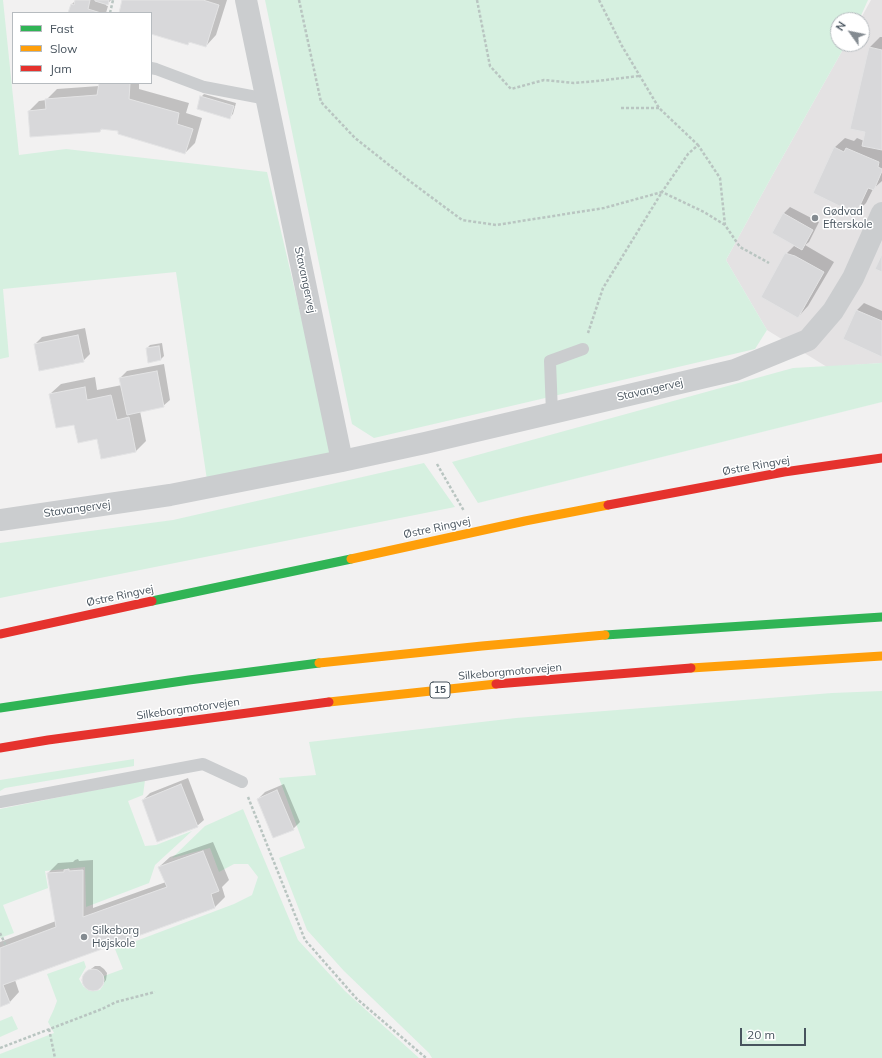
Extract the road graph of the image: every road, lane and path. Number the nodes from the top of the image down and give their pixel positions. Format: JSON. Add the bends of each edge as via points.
{"nodes":[{"id":1,"x":113,"y":0,"type":"edge"},
{"id":2,"x":246,"y":0,"type":"edge"},
{"id":3,"x":299,"y":0,"type":"edge"},
{"id":4,"x":477,"y":0,"type":"edge"},
{"id":5,"x":598,"y":0,"type":"edge"},
{"id":6,"x":110,"y":12,"type":"edge"},
{"id":7,"x":152,"y":68,"type":"edge"},
{"id":8,"x":639,"y":76,"type":"junction"},
{"id":9,"x":267,"y":99,"type":"junction"},
{"id":10,"x":621,"y":108,"type":"dead end"},
{"id":11,"x":659,"y":108,"type":"junction"},
{"id":12,"x":698,"y":145,"type":"junction"},
{"id":13,"x":662,"y":192,"type":"junction"},
{"id":14,"x":882,"y":213,"type":"edge"},
{"id":15,"x":726,"y":224,"type":"junction"},
{"id":16,"x":769,"y":263,"type":"dead end"},
{"id":17,"x":583,"y":349,"type":"joint"},
{"id":18,"x":552,"y":413,"type":"junction"},
{"id":19,"x":425,"y":443,"type":"junction"},
{"id":20,"x":882,"y":458,"type":"edge"},
{"id":21,"x":342,"y":461,"type":"junction"},
{"id":22,"x":0,"y":520,"type":"edge"},
{"id":23,"x":469,"y":533,"type":"junction"},
{"id":24,"x":882,"y":617,"type":"edge"},
{"id":25,"x":0,"y":634,"type":"edge"},
{"id":26,"x":882,"y":656,"type":"edge"},
{"id":27,"x":0,"y":708,"type":"edge"},
{"id":28,"x":0,"y":748,"type":"edge"},
{"id":29,"x":242,"y":782,"type":"joint"},
{"id":30,"x":0,"y":802,"type":"edge"},
{"id":31,"x":0,"y":933,"type":"edge"},
{"id":32,"x":6,"y":946,"type":"dead end"},
{"id":33,"x":155,"y":992,"type":"dead end"},
{"id":34,"x":49,"y":1029,"type":"junction"},
{"id":35,"x":0,"y":1048,"type":"edge"},
{"id":36,"x":55,"y":1058,"type":"edge"},
{"id":37,"x":426,"y":1058,"type":"edge"}],
"edges":[{"from":1,"to":6,"type":"path"},
{"from":2,"to":9,"type":"street","name":"Stavangervej"},
{"from":3,"to":13,"type":"path","via":[[321,102],[355,138],[462,220],[496,225],[604,208]]},
{"from":4,"to":8,"type":"path","via":[[490,66],[511,89],[544,80],[574,83]]},
{"from":5,"to":8,"type":"path"},
{"from":7,"to":9,"type":"lane","via":[[204,86]]},
{"from":8,"to":11,"type":"path"},
{"from":9,"to":21,"type":"street","name":"Stavangervej"},
{"from":10,"to":11,"type":"path"},
{"from":11,"to":12,"type":"path"},
{"from":12,"to":13,"type":"path","via":[[688,154]]},
{"from":12,"to":15,"type":"path","via":[[720,178]]},
{"from":13,"to":15,"type":"path"},
{"from":13,"to":17,"type":"path","via":[[603,288]]},
{"from":14,"to":18,"type":"street","name":"Stavangervej","via":[[853,278],[833,311],[808,340],[735,370]]},
{"from":15,"to":16,"type":"path","via":[[740,247]]},
{"from":17,"to":18,"type":"lane","via":[[550,361]]},
{"from":18,"to":19,"type":"street","name":"Stavangervej"},
{"from":19,"to":21,"type":"street","name":"Stavangervej"},
{"from":19,"to":23,"type":"path","via":[[465,512]]},
{"from":20,"to":23,"type":"main road","name":"Østre Ringvej","via":[[784,472]]},
{"from":21,"to":22,"type":"street","name":"Stavangervej","via":[[170,495]]},
{"from":23,"to":25,"type":"main road","name":"Østre Ringvej"},
{"from":24,"to":27,"type":"main road","via":[[613,634],[336,661]]},
{"from":26,"to":28,"type":"main road","name":"Silkeborgmotorvejen","number":"15","via":[[734,665],[480,686],[324,703]]},
{"from":29,"to":30,"type":"lane","via":[[203,764]]},
{"from":29,"to":37,"type":"path","via":[[306,940],[357,999]]},
{"from":31,"to":32,"type":"path"},
{"from":33,"to":34,"type":"path","via":[[116,1002]]},
{"from":34,"to":35,"type":"path"},
{"from":34,"to":36,"type":"path"}]}
